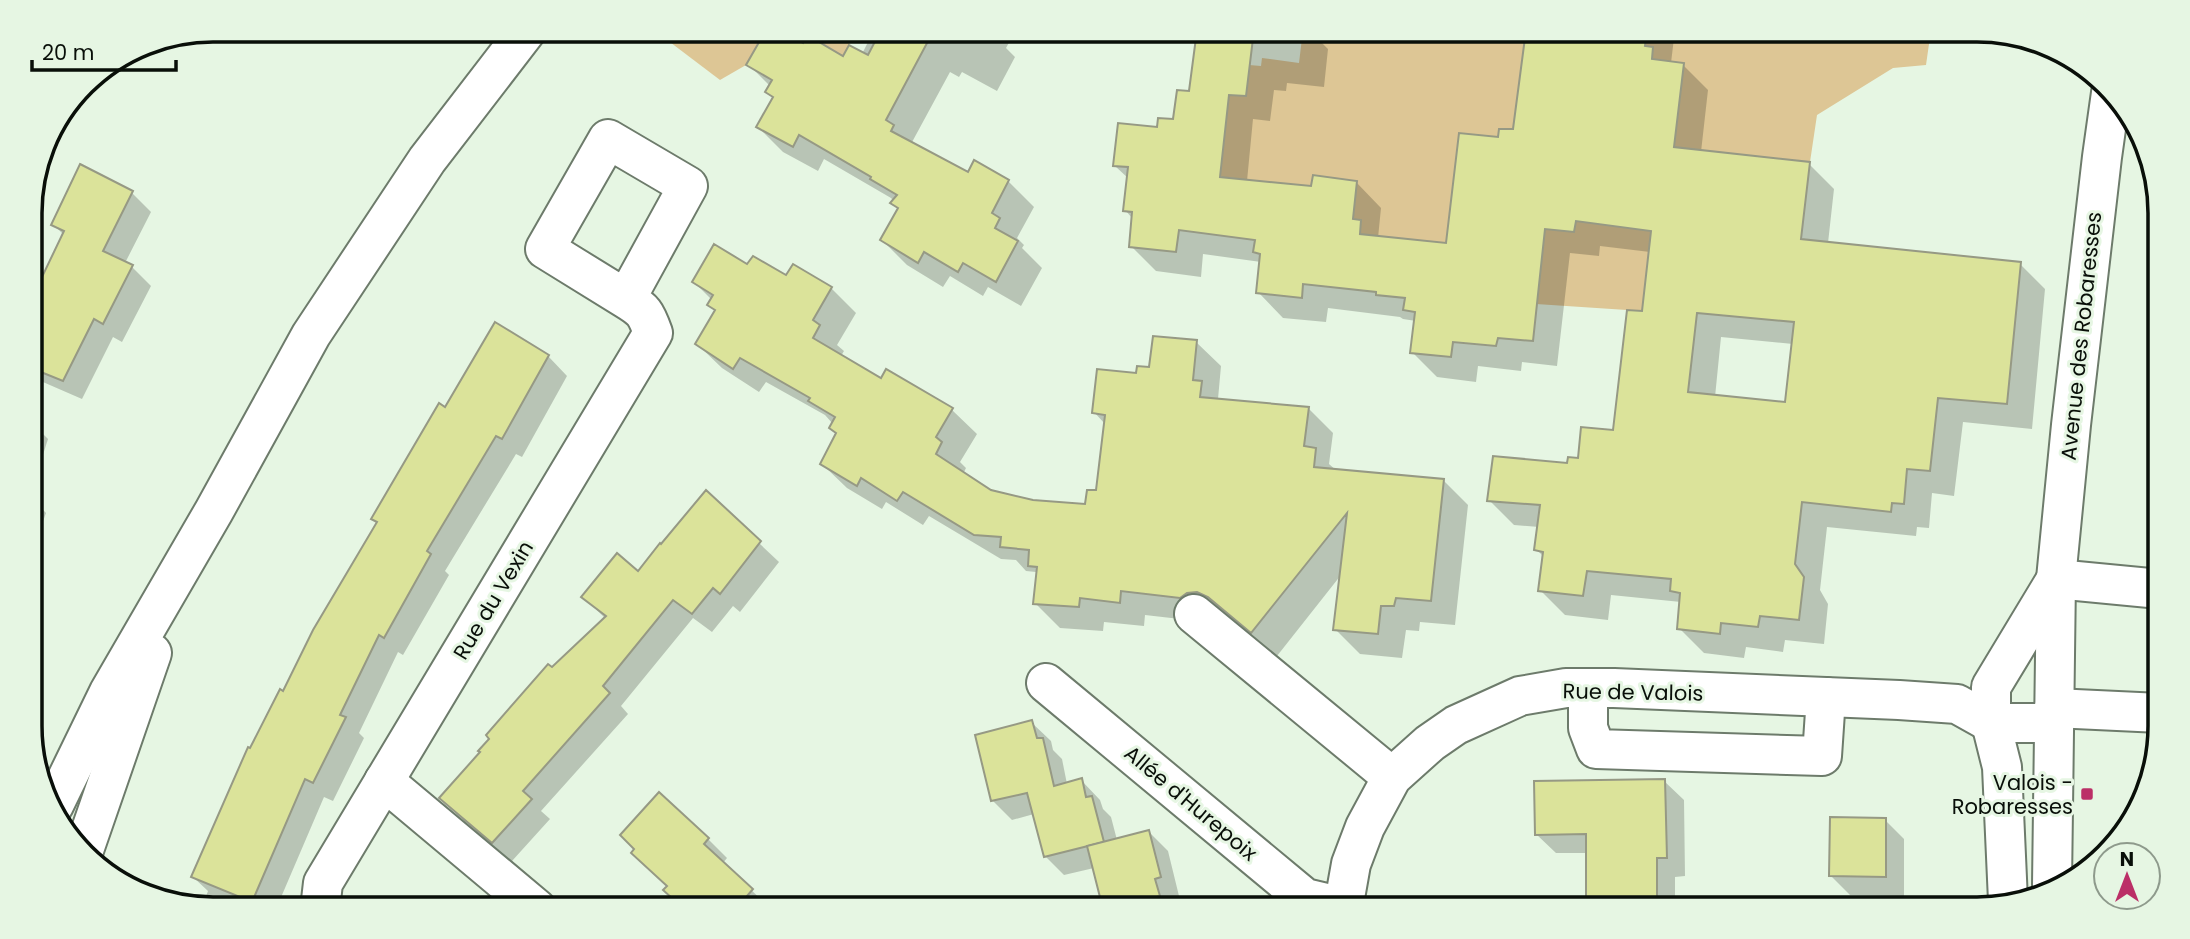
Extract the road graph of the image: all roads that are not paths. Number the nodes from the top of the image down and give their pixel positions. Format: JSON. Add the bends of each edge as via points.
{"nodes":[{"id":1,"x":518,"y":42,"type":"edge"},
{"id":2,"x":2109,"y":105,"type":"edge"},
{"id":3,"x":626,"y":299,"type":"dead end"},
{"id":4,"x":215,"y":511,"type":"junction"},
{"id":5,"x":2056,"y":579,"type":"junction"},
{"id":6,"x":2148,"y":588,"type":"edge"},
{"id":7,"x":1194,"y":614,"type":"dead end"},
{"id":8,"x":1046,"y":683,"type":"dead end"},
{"id":9,"x":1588,"y":688,"type":"junction"},
{"id":10,"x":1826,"y":697,"type":"junction"},
{"id":11,"x":1991,"y":705,"type":"junction"},
{"id":12,"x":2054,"y":707,"type":"junction"},
{"id":13,"x":2148,"y":712,"type":"edge"},
{"id":14,"x":1392,"y":777,"type":"junction"},
{"id":15,"x":384,"y":781,"type":"junction"},
{"id":16,"x":58,"y":797,"type":"edge"},
{"id":17,"x":86,"y":840,"type":"edge"},
{"id":18,"x":2052,"y":879,"type":"edge"},
{"id":19,"x":2008,"y":894,"type":"edge"},
{"id":20,"x":321,"y":897,"type":"edge"},
{"id":21,"x":523,"y":897,"type":"edge"},
{"id":22,"x":1304,"y":897,"type":"edge"},
{"id":23,"x":1345,"y":897,"type":"edge"}],
"edges":[{"from":1,"to":4,"type":"street","via":[[427,160],[367,248],[311,335]]},
{"from":2,"to":5,"type":"street","name":"Avenue des Robaresses"},
{"from":3,"to":15,"type":"street","name":"Rue du Vexin","via":[[647,314],[653,333]]},
{"from":4,"to":16,"type":"street","via":[[109,692]]},
{"from":4,"to":17,"type":"street","via":[[155,645]]},
{"from":5,"to":6,"type":"street"},
{"from":5,"to":11,"type":"street","name":"Avenue des Robaresses"},
{"from":5,"to":12,"type":"street","name":"Avenue des Robaresses"},
{"from":7,"to":14,"type":"street"},
{"from":8,"to":22,"type":"street","name":"Allée d'Hurepoix"},
{"from":9,"to":10,"type":"street","name":"Rue de Valois"},
{"from":9,"to":10,"type":"street","via":[[1588,728],[1595,749],[1822,756]]},
{"from":9,"to":14,"type":"street","name":"Rue de Valois","via":[[1520,696],[1485,711],[1430,743]]},
{"from":10,"to":11,"type":"street","name":"Rue de Valois"},
{"from":11,"to":12,"type":"street"},
{"from":11,"to":19,"type":"street","via":[[2002,767]]},
{"from":12,"to":13,"type":"street"},
{"from":12,"to":18,"type":"street","name":"Avenue des Robaresses"},
{"from":14,"to":23,"type":"street","name":"Rue de Valois","via":[[1364,827]]},
{"from":15,"to":20,"type":"street","name":"Rue du Vexin","via":[[323,883]]},
{"from":15,"to":21,"type":"street"}]}
